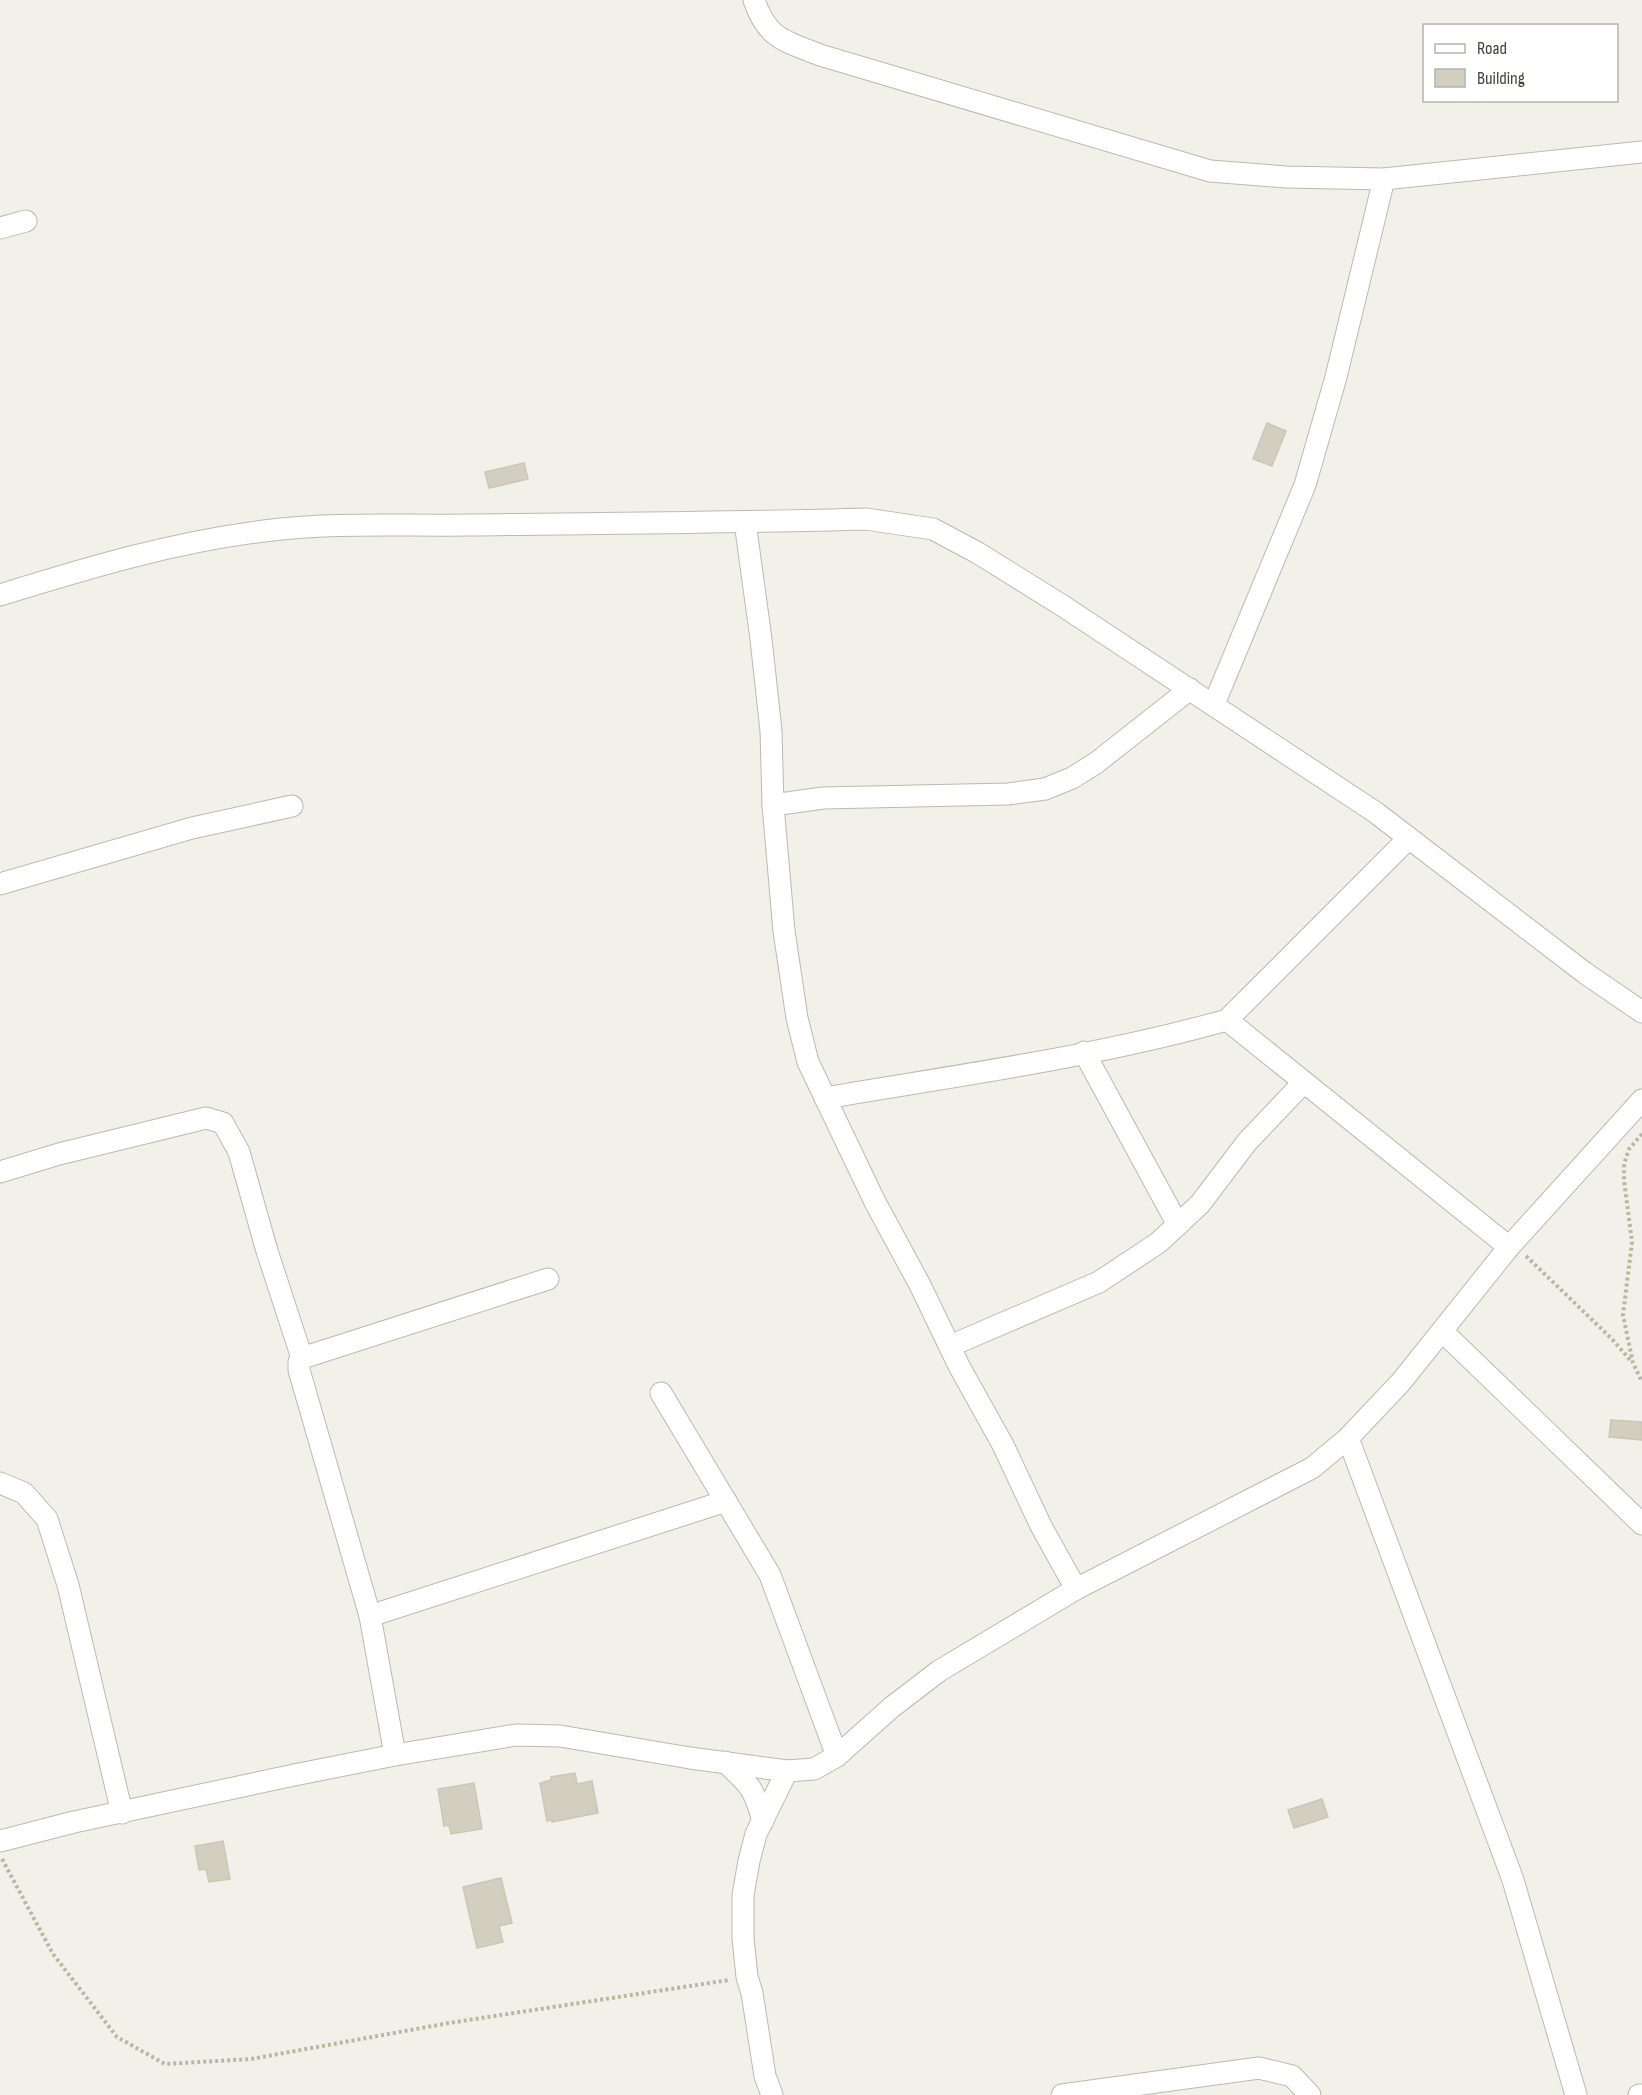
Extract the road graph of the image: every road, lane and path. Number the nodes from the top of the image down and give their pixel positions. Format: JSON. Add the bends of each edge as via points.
{"nodes":[{"id":1,"x":754,"y":0,"type":"edge"},
{"id":2,"x":1642,"y":152,"type":"edge"},
{"id":3,"x":1384,"y":179,"type":"junction"},
{"id":4,"x":26,"y":221,"type":"dead end"},
{"id":5,"x":0,"y":228,"type":"edge"},
{"id":6,"x":745,"y":522,"type":"junction"},
{"id":7,"x":0,"y":595,"type":"edge"},
{"id":8,"x":1190,"y":689,"type":"junction"},
{"id":9,"x":1214,"y":704,"type":"junction"},
{"id":10,"x":772,"y":805,"type":"junction"},
{"id":11,"x":292,"y":806,"type":"dead end"},
{"id":12,"x":1409,"y":838,"type":"junction"},
{"id":13,"x":0,"y":884,"type":"edge"},
{"id":14,"x":1642,"y":1012,"type":"edge"},
{"id":15,"x":1227,"y":1020,"type":"junction"},
{"id":16,"x":1084,"y":1052,"type":"junction"},
{"id":17,"x":1304,"y":1082,"type":"junction"},
{"id":18,"x":825,"y":1098,"type":"junction"},
{"id":19,"x":1642,"y":1100,"type":"edge"},
{"id":20,"x":1642,"y":1133,"type":"edge"},
{"id":21,"x":0,"y":1172,"type":"edge"},
{"id":22,"x":1178,"y":1225,"type":"junction"},
{"id":23,"x":1511,"y":1244,"type":"junction"},
{"id":24,"x":548,"y":1279,"type":"dead end"},
{"id":25,"x":1442,"y":1331,"type":"junction"},
{"id":26,"x":950,"y":1346,"type":"junction"},
{"id":27,"x":302,"y":1358,"type":"junction"},
{"id":28,"x":1633,"y":1364,"type":"junction"},
{"id":29,"x":1642,"y":1382,"type":"edge"},
{"id":30,"x":662,"y":1393,"type":"dead end"},
{"id":31,"x":1348,"y":1438,"type":"junction"},
{"id":32,"x":0,"y":1483,"type":"edge"},
{"id":33,"x":726,"y":1501,"type":"junction"},
{"id":34,"x":1642,"y":1524,"type":"edge"},
{"id":35,"x":1076,"y":1589,"type":"junction"},
{"id":36,"x":370,"y":1616,"type":"junction"},
{"id":37,"x":395,"y":1755,"type":"junction"},
{"id":38,"x":837,"y":1756,"type":"junction"},
{"id":39,"x":725,"y":1762,"type":"junction"},
{"id":40,"x":787,"y":1770,"type":"junction"},
{"id":41,"x":122,"y":1813,"type":"junction"},
{"id":42,"x":763,"y":1821,"type":"junction"},
{"id":43,"x":0,"y":1841,"type":"edge"},
{"id":44,"x":0,"y":1856,"type":"edge"},
{"id":45,"x":747,"y":1977,"type":"junction"},
{"id":46,"x":768,"y":2086,"type":"edge"},
{"id":47,"x":754,"y":2095,"type":"edge"},
{"id":48,"x":1062,"y":2095,"type":"edge"},
{"id":49,"x":1310,"y":2095,"type":"edge"},
{"id":50,"x":1576,"y":2095,"type":"edge"}],
"edges":[{"from":1,"to":3,"type":"street","via":[[762,22],[782,40],[820,55],[1210,171]]},
{"from":2,"to":3,"type":"street"},
{"from":3,"to":9,"type":"street","via":[[1336,377],[1305,485]]},
{"from":4,"to":5,"type":"street"},
{"from":6,"to":7,"type":"street","via":[[341,525],[264,531],[172,546]]},
{"from":6,"to":8,"type":"street","via":[[866,519],[933,529],[987,559]]},
{"from":6,"to":10,"type":"street","via":[[771,731]]},
{"from":8,"to":9,"type":"street"},
{"from":8,"to":10,"type":"street","via":[[1096,763],[1045,789],[1008,794],[823,798]]},
{"from":9,"to":12,"type":"street"},
{"from":10,"to":18,"type":"street","via":[[797,1018],[808,1062]]},
{"from":11,"to":13,"type":"street","via":[[192,828]]},
{"from":12,"to":14,"type":"street"},
{"from":12,"to":15,"type":"street"},
{"from":15,"to":16,"type":"street"},
{"from":15,"to":17,"type":"street"},
{"from":16,"to":18,"type":"street"},
{"from":16,"to":22,"type":"street"},
{"from":17,"to":22,"type":"street","via":[[1247,1142],[1200,1204]]},
{"from":17,"to":23,"type":"street"},
{"from":18,"to":26,"type":"street"},
{"from":19,"to":23,"type":"street"},
{"from":20,"to":28,"type":"path","via":[[1629,1149],[1624,1171],[1632,1242],[1623,1315]]},
{"from":21,"to":27,"type":"street","via":[[206,1118],[223,1123],[239,1152]]},
{"from":22,"to":26,"type":"street","via":[[1099,1282]]},
{"from":23,"to":25,"type":"street"},
{"from":23,"to":28,"type":"path","via":[[1612,1339]]},
{"from":24,"to":27,"type":"street"},
{"from":25,"to":31,"type":"street"},
{"from":25,"to":34,"type":"street"},
{"from":26,"to":35,"type":"street"},
{"from":27,"to":36,"type":"street","via":[[299,1370]]},
{"from":28,"to":29,"type":"path"},
{"from":30,"to":33,"type":"street"},
{"from":31,"to":35,"type":"street","via":[[1312,1468]]},
{"from":31,"to":50,"type":"street","via":[[1513,1880]]},
{"from":32,"to":41,"type":"street","via":[[24,1493],[47,1519],[68,1585]]},
{"from":33,"to":36,"type":"street"},
{"from":33,"to":38,"type":"street","via":[[770,1575]]},
{"from":35,"to":38,"type":"street","via":[[939,1671]]},
{"from":36,"to":37,"type":"street"},
{"from":37,"to":39,"type":"street","via":[[516,1735],[560,1736]]},
{"from":37,"to":41,"type":"street"},
{"from":38,"to":40,"type":"street","via":[[814,1769]]},
{"from":39,"to":40,"type":"street"},
{"from":39,"to":42,"type":"street","via":[[750,1786]]},
{"from":40,"to":42,"type":"street"},
{"from":41,"to":43,"type":"street"},
{"from":42,"to":45,"type":"street","via":[[756,1834],[743,1894]]},
{"from":44,"to":45,"type":"path","via":[[53,1954],[117,2037],[165,2064],[251,2059],[449,2023]]},
{"from":45,"to":46,"type":"street"},
{"from":46,"to":47,"type":"street"},
{"from":48,"to":49,"type":"street","via":[[1259,2068],[1292,2076]]}]}
